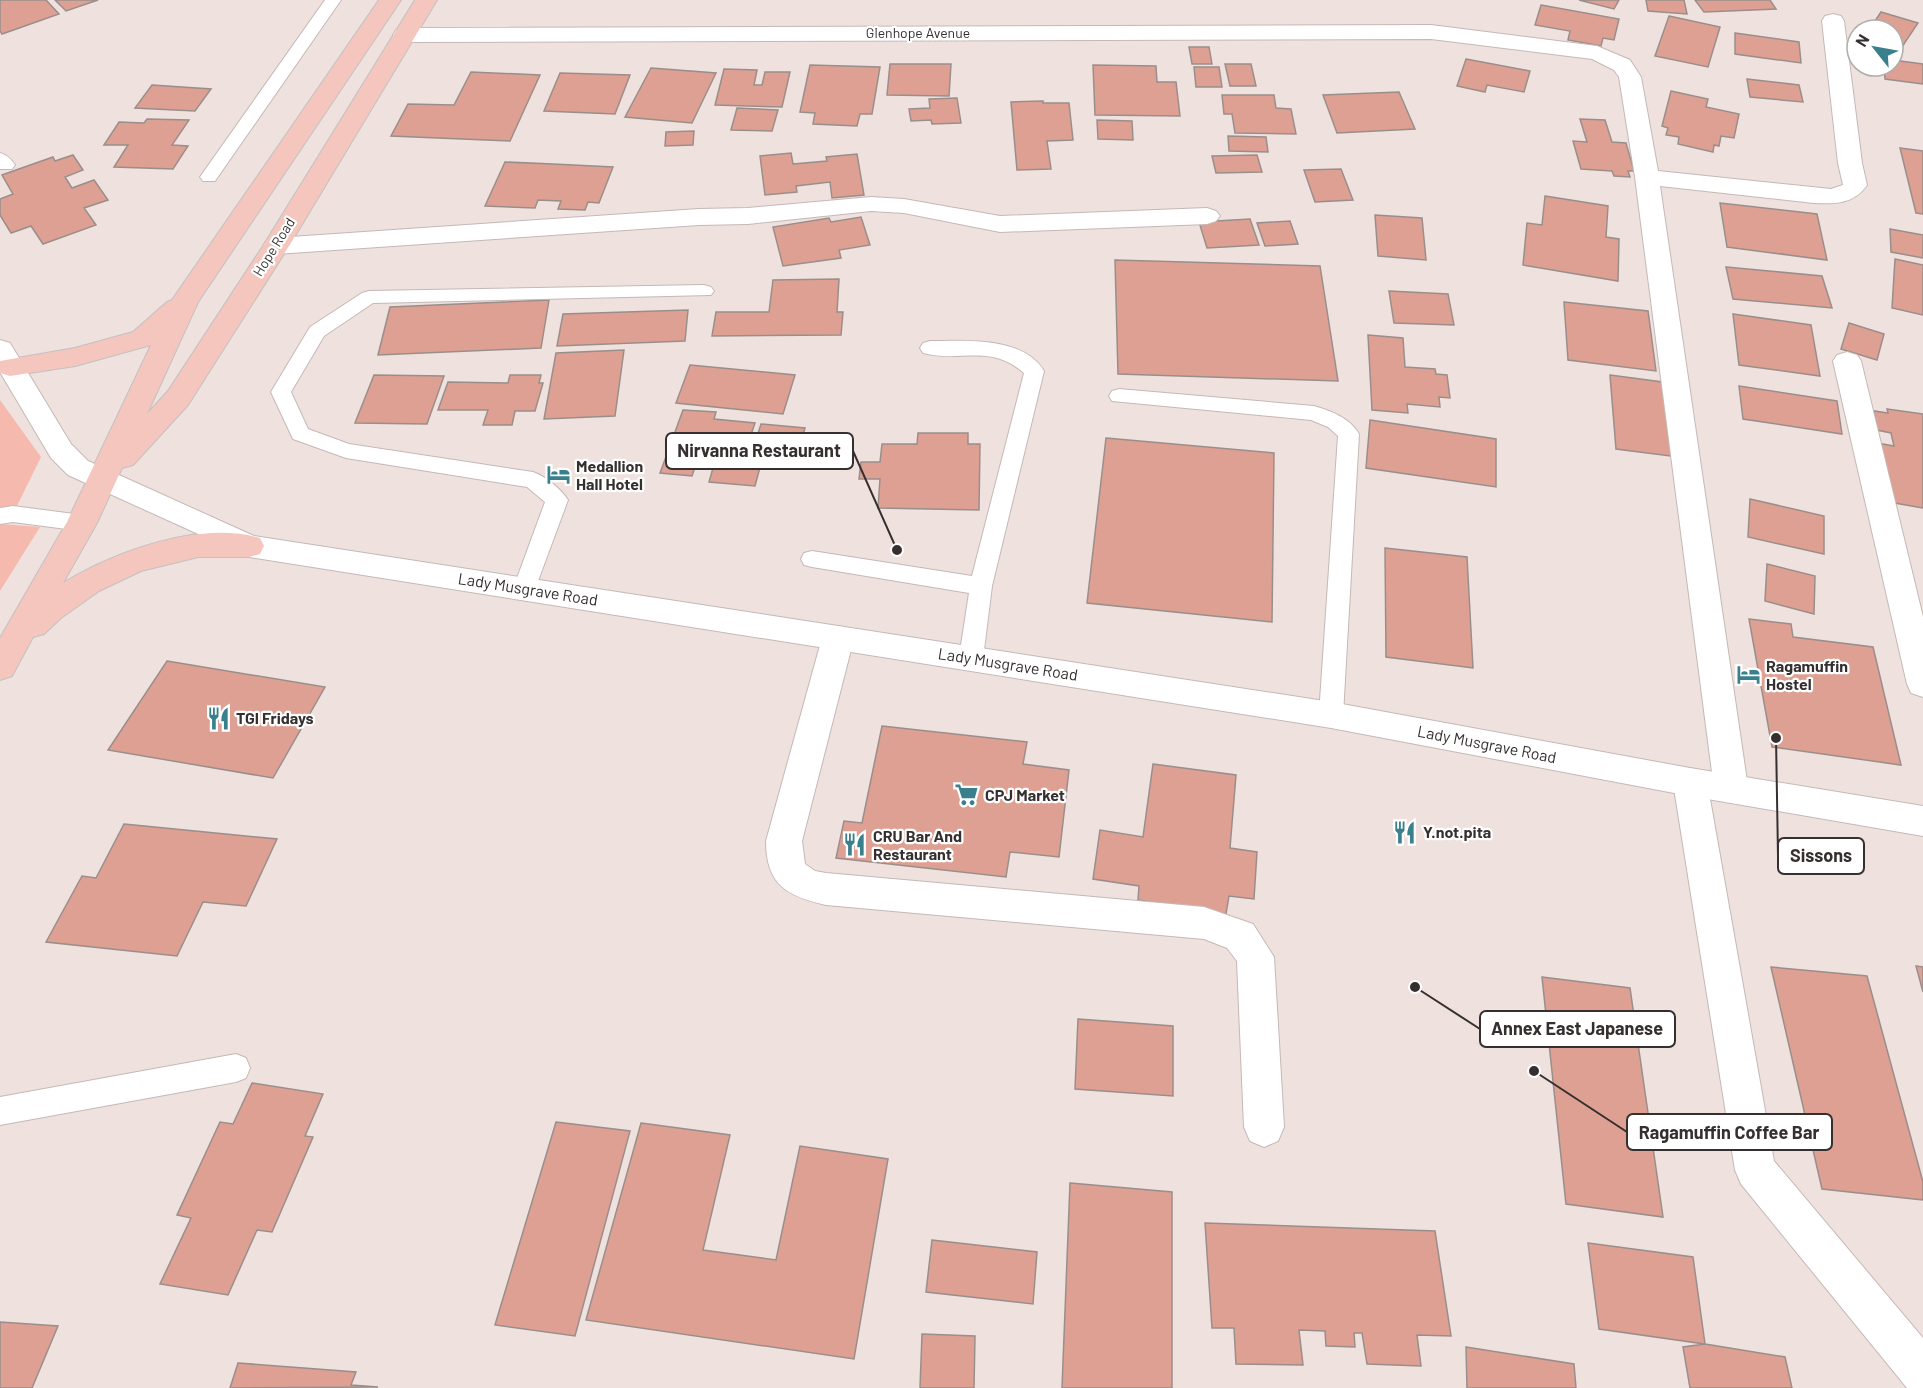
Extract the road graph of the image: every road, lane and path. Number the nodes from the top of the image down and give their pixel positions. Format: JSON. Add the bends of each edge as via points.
{"nodes":[{"id":1,"x":333,"y":0,"type":"edge"},
{"id":2,"x":390,"y":0,"type":"edge"},
{"id":3,"x":426,"y":0,"type":"edge"},
{"id":4,"x":1833,"y":21,"type":"dead end"},
{"id":5,"x":404,"y":35,"type":"junction"},
{"id":6,"x":209,"y":177,"type":"dead end"},
{"id":7,"x":1647,"y":177,"type":"junction"},
{"id":8,"x":1207,"y":216,"type":"dead end"},
{"id":9,"x":276,"y":246,"type":"junction"},
{"id":10,"x":704,"y":291,"type":"dead end"},
{"id":11,"x":185,"y":301,"type":"junction"},
{"id":12,"x":930,"y":348,"type":"dead end"},
{"id":13,"x":5,"y":358,"type":"edge"},
{"id":14,"x":1847,"y":360,"type":"dead end"},
{"id":15,"x":1119,"y":396,"type":"dead end"},
{"id":16,"x":103,"y":479,"type":"junction"},
{"id":17,"x":0,"y":516,"type":"edge"},
{"id":18,"x":81,"y":523,"type":"junction"},
{"id":19,"x":249,"y":546,"type":"junction"},
{"id":20,"x":812,"y":559,"type":"dead end"},
{"id":21,"x":981,"y":586,"type":"junction"},
{"id":22,"x":524,"y":589,"type":"junction"},
{"id":23,"x":838,"y":638,"type":"junction"},
{"id":24,"x":7,"y":656,"type":"edge"},
{"id":25,"x":971,"y":658,"type":"junction"},
{"id":26,"x":1923,"y":684,"type":"edge"},
{"id":27,"x":1331,"y":715,"type":"junction"},
{"id":28,"x":1690,"y":782,"type":"junction"},
{"id":29,"x":1731,"y":788,"type":"junction"},
{"id":30,"x":1923,"y":821,"type":"edge"},
{"id":31,"x":236,"y":1068,"type":"dead end"},
{"id":32,"x":0,"y":1111,"type":"edge"},
{"id":33,"x":1264,"y":1127,"type":"dead end"},
{"id":34,"x":1923,"y":1372,"type":"edge"}],
"edges":[{"from":1,"to":6,"type":"lane"},
{"from":2,"to":11,"type":"main road","name":"Hope Road"},
{"from":3,"to":5,"type":"main road","name":"Hope Road"},
{"from":4,"to":7,"type":"street","via":[[1853,190],[1835,196],[1814,196]]},
{"from":5,"to":7,"type":"street","name":"Glenhope Avenue","via":[[1431,32],[1597,53],[1622,65],[1630,76]]},
{"from":5,"to":9,"type":"main road","name":"Hope Road"},
{"from":7,"to":29,"type":"street","name":"Glenhope Avenue"},
{"from":8,"to":9,"type":"street","via":[[1000,224],[871,204],[748,216]]},
{"from":9,"to":16,"type":"main road","name":"Hope Road","via":[[178,398]]},
{"from":10,"to":22,"type":"lane","via":[[369,297],[317,332],[281,392],[300,434],[345,451],[533,480],[557,500]]},
{"from":11,"to":13,"type":"main road","via":[[143,338],[75,357]]},
{"from":11,"to":16,"type":"main road","name":"Hope Road"},
{"from":12,"to":21,"type":"lane","via":[[986,348],[1018,357],[1034,371]]},
{"from":13,"to":16,"type":"street","name":"Lady Musgrave Road","via":[[62,451],[78,468]]},
{"from":14,"to":26,"type":"street"},
{"from":15,"to":27,"type":"lane","via":[[1314,413],[1335,422],[1349,434]]},
{"from":16,"to":18,"type":"main road","name":"Hope Road"},
{"from":16,"to":19,"type":"street","name":"Lady Musgrave Road"},
{"from":17,"to":18,"type":"lane","via":[[13,514]]},
{"from":18,"to":24,"type":"main road","name":"Hope Road"},
{"from":19,"to":22,"type":"street","name":"Lady Musgrave Road"},
{"from":19,"to":24,"type":"main road","via":[[200,546],[158,554],[96,577],[50,608]]},
{"from":20,"to":21,"type":"lane"},
{"from":21,"to":25,"type":"lane"},
{"from":22,"to":23,"type":"street","name":"Lady Musgrave Road"},
{"from":23,"to":25,"type":"street","name":"Lady Musgrave Road"},
{"from":23,"to":33,"type":"street","via":[[783,841],[783,859],[790,873],[804,885],[826,889],[1204,923],[1240,936],[1255,957]]},
{"from":25,"to":27,"type":"street","name":"Lady Musgrave Road"},
{"from":27,"to":28,"type":"street","name":"Lady Musgrave Road"},
{"from":28,"to":29,"type":"street","name":"Lady Musgrave Road"},
{"from":28,"to":34,"type":"street","via":[[1755,1170]]},
{"from":29,"to":30,"type":"street","name":"Lady Musgrave Road"},
{"from":31,"to":32,"type":"lane"}]}
